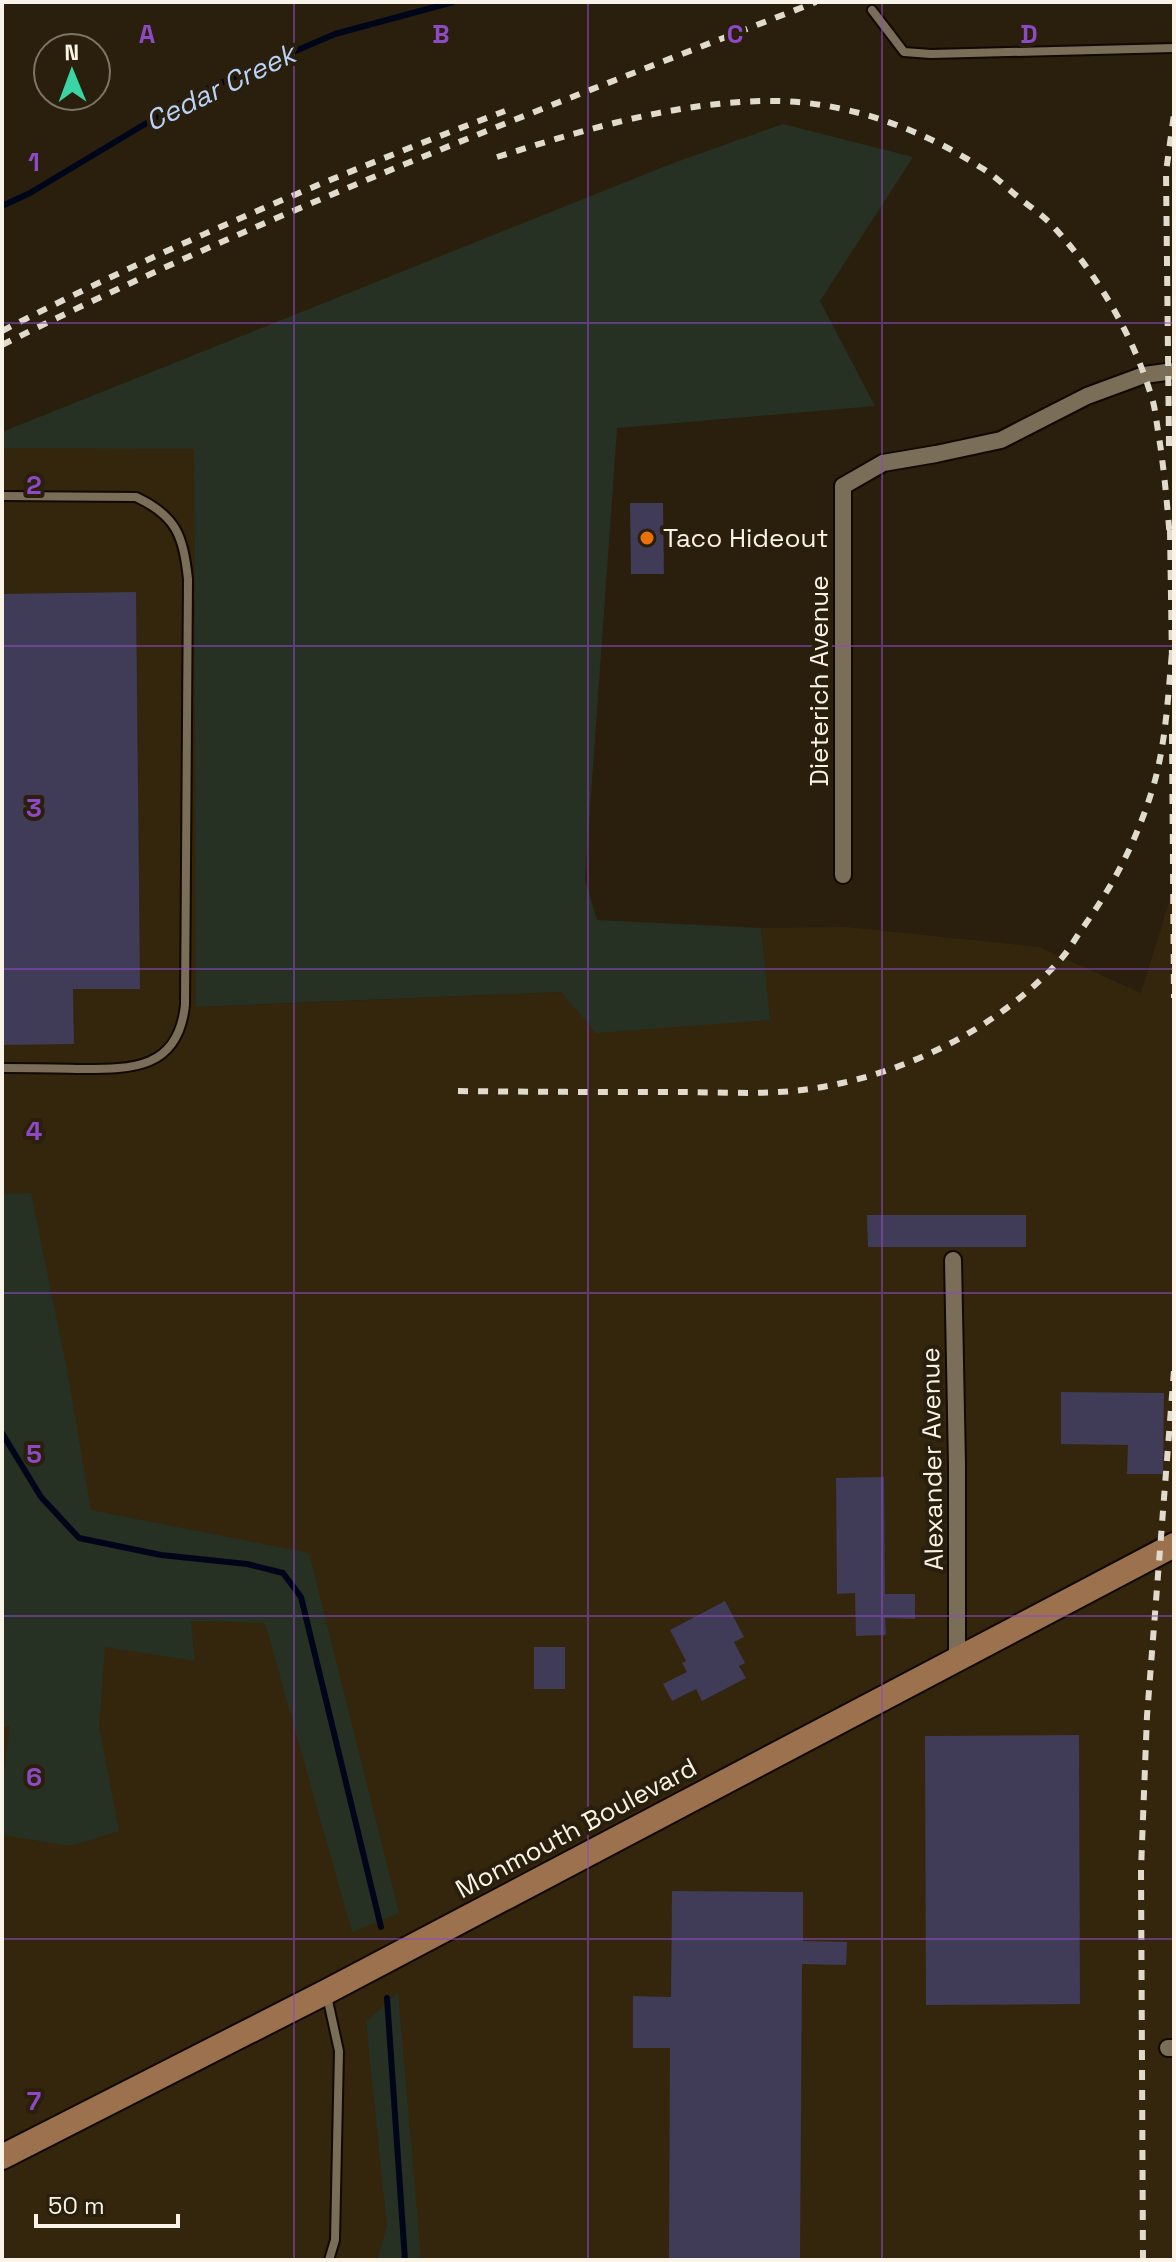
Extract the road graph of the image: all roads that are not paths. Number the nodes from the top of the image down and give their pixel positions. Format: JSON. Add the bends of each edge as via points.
{"nodes":[{"id":1,"x":872,"y":10,"type":"dead end"},
{"id":2,"x":1174,"y":48,"type":"edge"},
{"id":3,"x":1174,"y":371,"type":"edge"},
{"id":4,"x":2,"y":496,"type":"edge"},
{"id":5,"x":843,"y":875,"type":"dead end"},
{"id":6,"x":2,"y":1068,"type":"edge"},
{"id":7,"x":953,"y":1260,"type":"dead end"},
{"id":8,"x":1174,"y":1545,"type":"edge"},
{"id":9,"x":957,"y":1658,"type":"junction"},
{"id":10,"x":326,"y":1992,"type":"junction"},
{"id":11,"x":2,"y":2157,"type":"edge"},
{"id":12,"x":329,"y":2260,"type":"edge"}],
"edges":[{"from":1,"to":2,"type":"lane","via":[[904,52]]},
{"from":3,"to":5,"type":"street","name":"Dieterich Avenue","via":[[1144,375],[1087,396],[1001,440],[883,463],[843,486]]},
{"from":4,"to":6,"type":"lane","via":[[136,497],[171,520],[184,550],[188,579],[185,1005],[178,1035],[151,1062],[125,1069]]},
{"from":7,"to":9,"type":"street","name":"Alexander Avenue"},
{"from":8,"to":9,"type":"street","name":"Monmouth Boulevard"},
{"from":9,"to":10,"type":"street","name":"Monmouth Boulevard"},
{"from":10,"to":11,"type":"street","name":"Monmouth Boulevard"},
{"from":10,"to":12,"type":"lane","via":[[339,2051],[335,2240]]}]}
